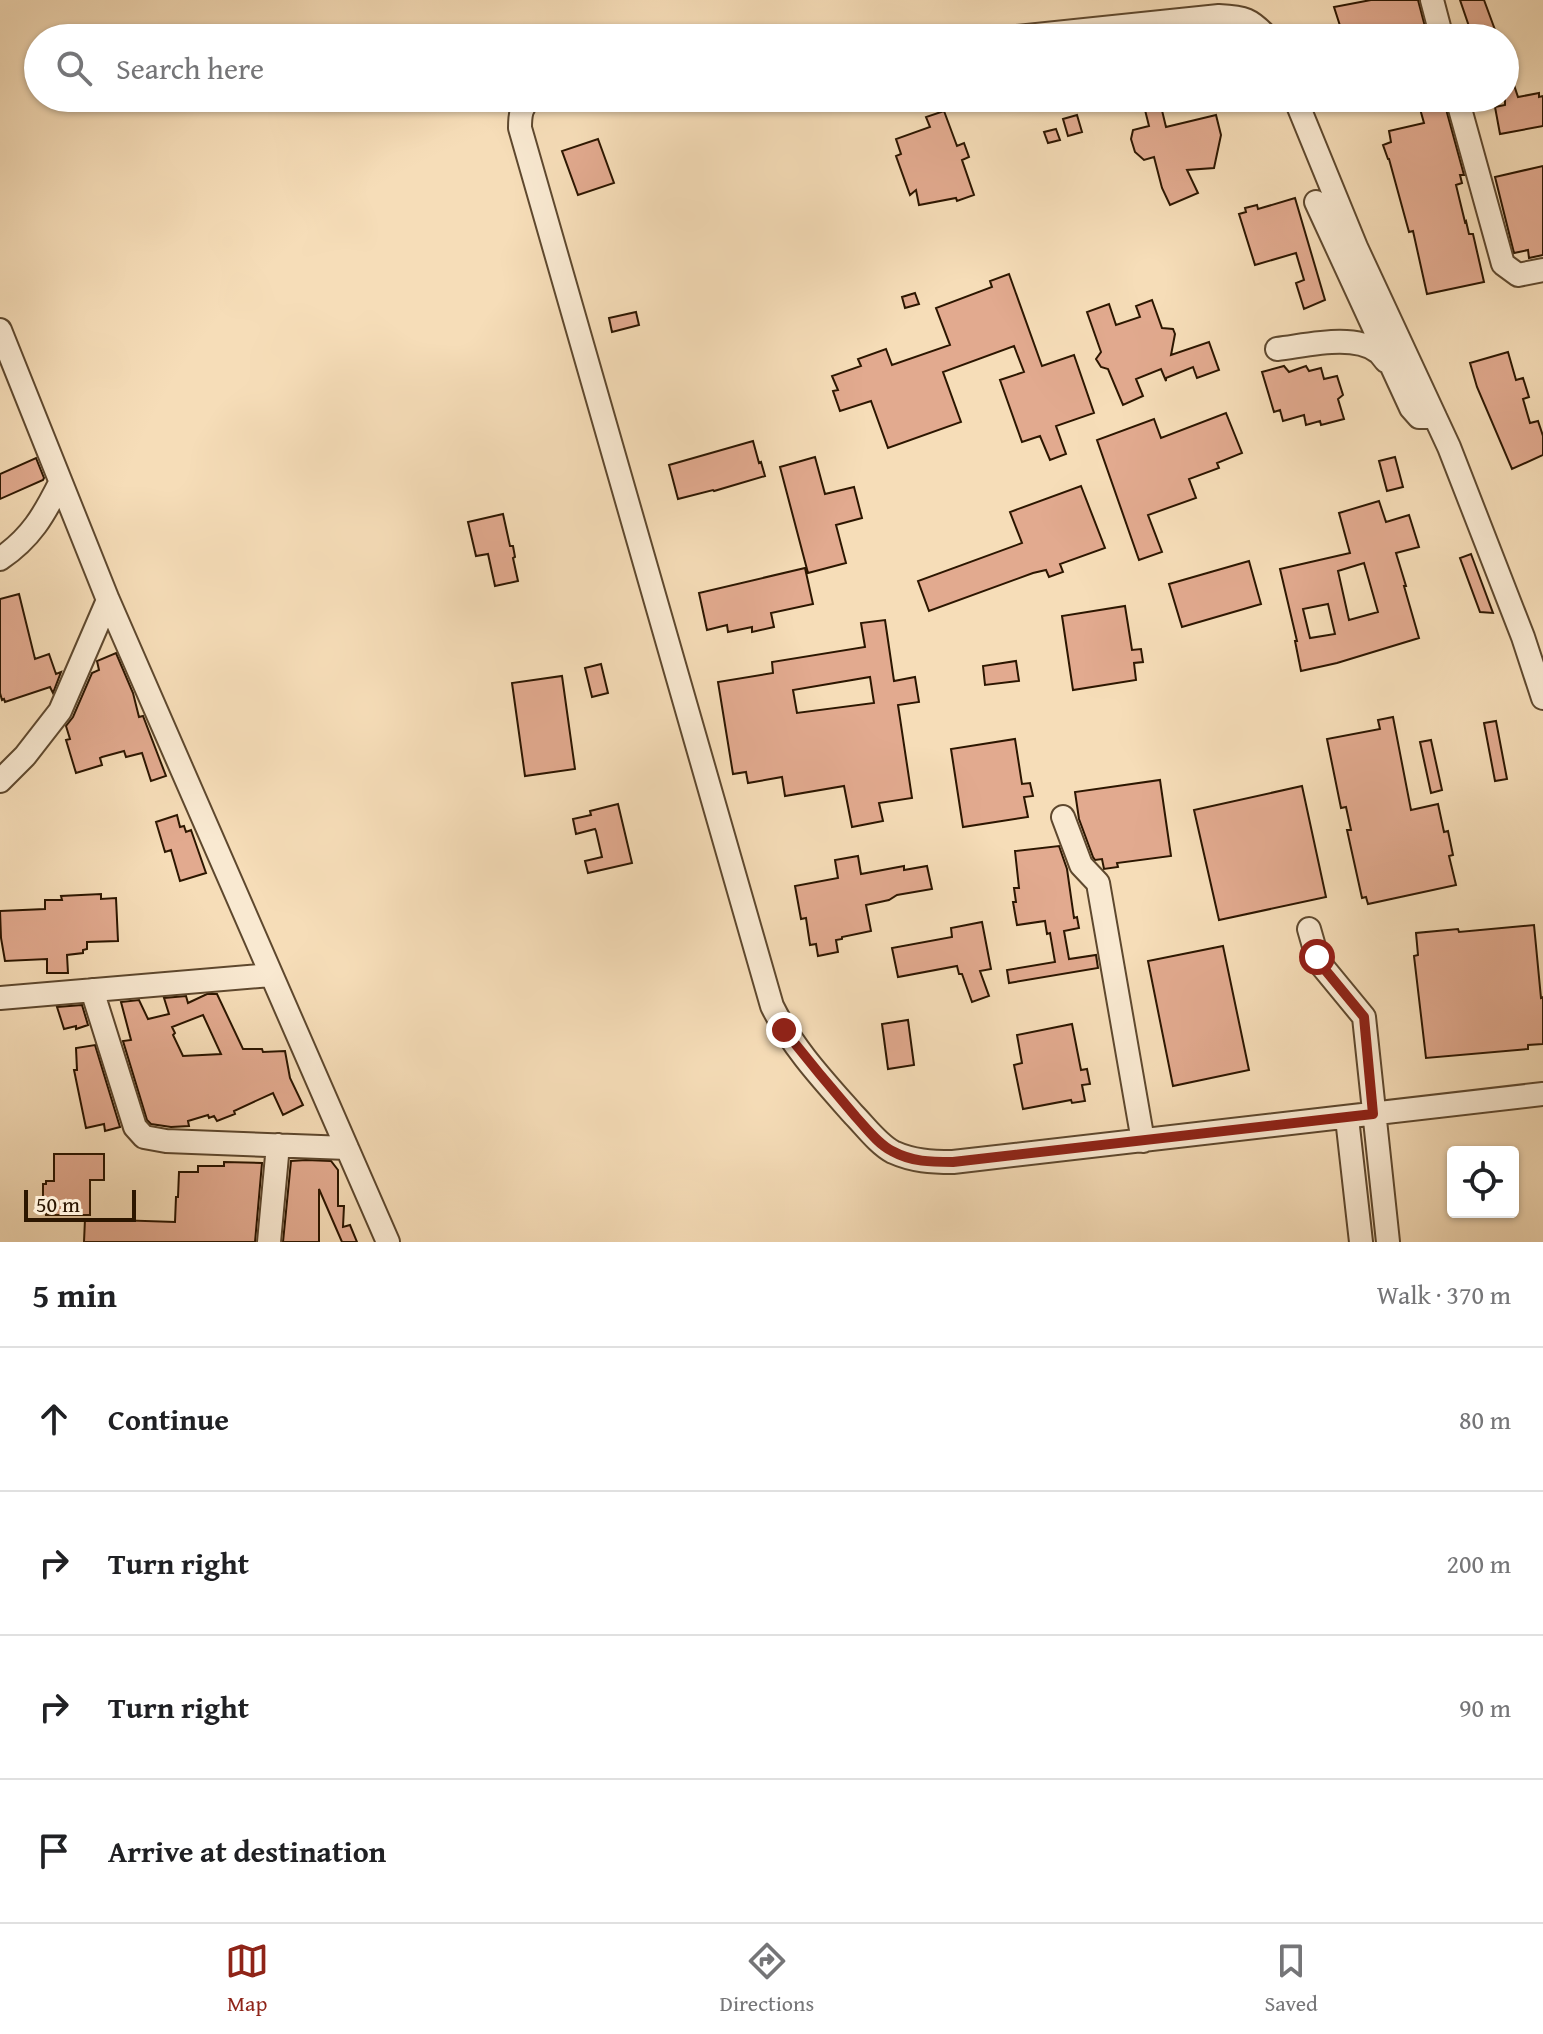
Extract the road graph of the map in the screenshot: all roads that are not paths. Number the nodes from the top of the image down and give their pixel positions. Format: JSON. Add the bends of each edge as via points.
{"nodes":[{"id":1,"x":1432,"y":0,"type":"edge"},
{"id":2,"x":1242,"y":8,"type":"edge"},
{"id":3,"x":1142,"y":24,"type":"edge"},
{"id":4,"x":1256,"y":24,"type":"edge"},
{"id":5,"x":1438,"y":24,"type":"edge"},
{"id":6,"x":521,"y":112,"type":"edge"},
{"id":7,"x":1301,"y":112,"type":"edge"},
{"id":8,"x":1461,"y":112,"type":"edge"},
{"id":9,"x":1316,"y":202,"type":"dead end"},
{"id":10,"x":1543,"y":270,"type":"edge"},
{"id":11,"x":0,"y":330,"type":"edge"},
{"id":12,"x":1277,"y":349,"type":"dead end"},
{"id":13,"x":7,"y":364,"type":"edge"},
{"id":14,"x":1392,"y":368,"type":"junction"},
{"id":15,"x":1435,"y":417,"type":"junction"},
{"id":16,"x":60,"y":483,"type":"junction"},
{"id":17,"x":0,"y":559,"type":"edge"},
{"id":18,"x":108,"y":600,"type":"junction"},
{"id":19,"x":1543,"y":698,"type":"edge"},
{"id":20,"x":0,"y":781,"type":"edge"},
{"id":21,"x":1063,"y":817,"type":"dead end"},
{"id":22,"x":1309,"y":929,"type":"dead end"},
{"id":23,"x":271,"y":975,"type":"junction"},
{"id":24,"x":92,"y":990,"type":"junction"},
{"id":25,"x":0,"y":998,"type":"edge"},
{"id":26,"x":1543,"y":1094,"type":"edge"},
{"id":27,"x":1373,"y":1114,"type":"junction"},
{"id":28,"x":1347,"y":1118,"type":"junction"},
{"id":29,"x":1143,"y":1141,"type":"junction"},
{"id":30,"x":278,"y":1145,"type":"junction"},
{"id":31,"x":347,"y":1148,"type":"junction"},
{"id":32,"x":269,"y":1242,"type":"edge"},
{"id":33,"x":388,"y":1242,"type":"edge"},
{"id":34,"x":1361,"y":1242,"type":"edge"},
{"id":35,"x":1388,"y":1242,"type":"edge"}],
"edges":[{"from":1,"to":5,"type":"street"},
{"from":2,"to":3,"type":"street","via":[[1219,16]]},
{"from":2,"to":4,"type":"street"},
{"from":6,"to":29,"type":"street","via":[[520,128],[754,947],[784,1030],[867,1129],[908,1158],[953,1162]]},
{"from":7,"to":15,"type":"street"},
{"from":8,"to":10,"type":"street","via":[[1503,264],[1518,275]]},
{"from":9,"to":14,"type":"street"},
{"from":11,"to":13,"type":"street"},
{"from":12,"to":14,"type":"street","via":[[1347,341],[1377,351]]},
{"from":13,"to":16,"type":"street"},
{"from":14,"to":15,"type":"street","via":[[1416,414]]},
{"from":15,"to":19,"type":"street"},
{"from":16,"to":17,"type":"street","via":[[34,530]]},
{"from":16,"to":18,"type":"street"},
{"from":18,"to":20,"type":"street","via":[[60,711]]},
{"from":18,"to":23,"type":"street"},
{"from":21,"to":29,"type":"street","via":[[1081,865],[1098,883]]},
{"from":22,"to":27,"type":"street","via":[[1322,966],[1364,1017]]},
{"from":23,"to":24,"type":"street"},
{"from":23,"to":31,"type":"street"},
{"from":24,"to":25,"type":"street"},
{"from":24,"to":30,"type":"street","via":[[135,1127],[144,1137]]},
{"from":26,"to":27,"type":"street"},
{"from":27,"to":28,"type":"street"},
{"from":27,"to":35,"type":"street"},
{"from":28,"to":29,"type":"street"},
{"from":28,"to":34,"type":"street"},
{"from":30,"to":31,"type":"street"},
{"from":30,"to":32,"type":"street"},
{"from":31,"to":33,"type":"street"}]}
